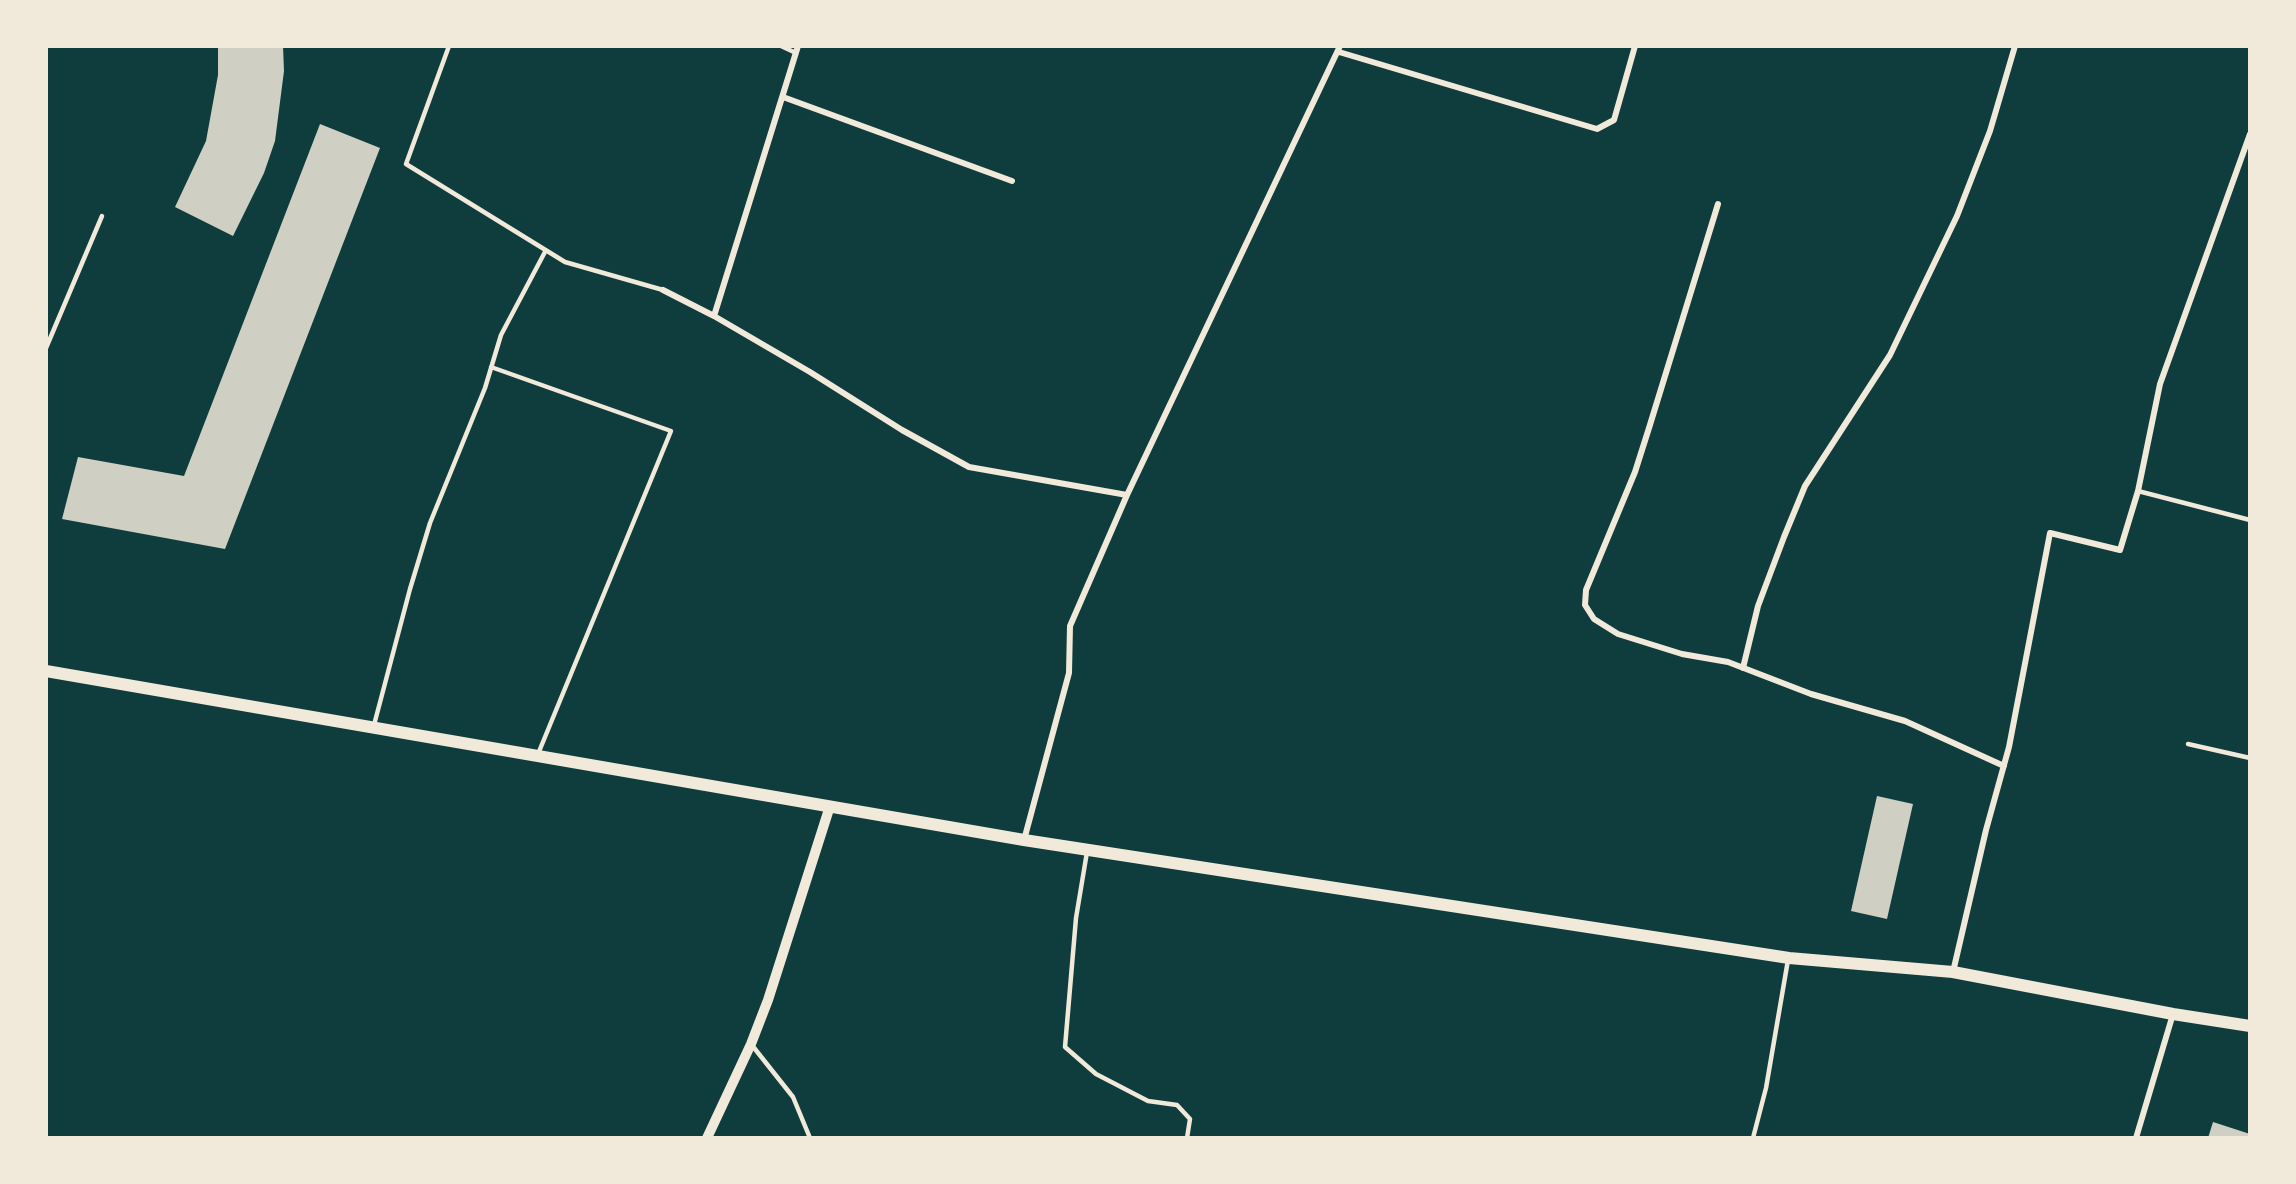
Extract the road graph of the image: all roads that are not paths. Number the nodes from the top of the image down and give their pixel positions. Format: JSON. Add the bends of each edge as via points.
{"nodes":[{"id":1,"x":449,"y":46,"type":"edge"},
{"id":2,"x":781,"y":46,"type":"edge"},
{"id":3,"x":1635,"y":46,"type":"edge"},
{"id":4,"x":2015,"y":46,"type":"edge"},
{"id":5,"x":1339,"y":49,"type":"edge"},
{"id":6,"x":797,"y":50,"type":"edge"},
{"id":7,"x":783,"y":97,"type":"junction"},
{"id":8,"x":2250,"y":134,"type":"edge"},
{"id":9,"x":1012,"y":181,"type":"dead end"},
{"id":10,"x":1718,"y":204,"type":"dead end"},
{"id":11,"x":102,"y":216,"type":"dead end"},
{"id":12,"x":546,"y":250,"type":"junction"},
{"id":13,"x":663,"y":290,"type":"joint"},
{"id":14,"x":714,"y":316,"type":"junction"},
{"id":15,"x":46,"y":348,"type":"edge"},
{"id":16,"x":491,"y":367,"type":"junction"},
{"id":17,"x":2138,"y":491,"type":"junction"},
{"id":18,"x":1127,"y":495,"type":"junction"},
{"id":19,"x":2250,"y":520,"type":"edge"},
{"id":20,"x":1743,"y":668,"type":"junction"},
{"id":21,"x":46,"y":671,"type":"edge"},
{"id":22,"x":373,"y":728,"type":"junction"},
{"id":23,"x":2188,"y":744,"type":"dead end"},
{"id":24,"x":537,"y":757,"type":"junction"},
{"id":25,"x":2250,"y":758,"type":"edge"},
{"id":26,"x":2004,"y":766,"type":"junction"},
{"id":27,"x":830,"y":806,"type":"junction"},
{"id":28,"x":1024,"y":840,"type":"junction"},
{"id":29,"x":1088,"y":850,"type":"junction"},
{"id":30,"x":1789,"y":958,"type":"junction"},
{"id":31,"x":1953,"y":972,"type":"junction"},
{"id":32,"x":2173,"y":1014,"type":"junction"},
{"id":33,"x":2250,"y":1026,"type":"edge"},
{"id":34,"x":751,"y":1044,"type":"junction"},
{"id":35,"x":707,"y":1137,"type":"edge"},
{"id":36,"x":810,"y":1137,"type":"edge"},
{"id":37,"x":1187,"y":1137,"type":"edge"},
{"id":38,"x":1753,"y":1137,"type":"edge"},
{"id":39,"x":2136,"y":1137,"type":"edge"}],
"edges":[{"from":1,"to":12,"type":"lane","via":[[406,165]]},
{"from":2,"to":6,"type":"lane"},
{"from":3,"to":5,"type":"street","via":[[1614,120],[1597,129]]},
{"from":4,"to":20,"type":"street","via":[[1990,130],[1928,278],[1890,355],[1805,486],[1758,606]]},
{"from":5,"to":18,"type":"street"},
{"from":6,"to":7,"type":"street"},
{"from":7,"to":9,"type":"street"},
{"from":7,"to":14,"type":"street"},
{"from":8,"to":17,"type":"street","via":[[2160,384]]},
{"from":10,"to":20,"type":"street","via":[[1646,439],[1586,590],[1585,605],[1594,619],[1618,634]]},
{"from":11,"to":15,"type":"lane"},
{"from":12,"to":13,"type":"lane","via":[[565,262]]},
{"from":12,"to":16,"type":"lane","via":[[501,335]]},
{"from":13,"to":14,"type":"street"},
{"from":14,"to":18,"type":"street","via":[[969,467]]},
{"from":16,"to":22,"type":"lane","via":[[430,523]]},
{"from":16,"to":24,"type":"lane","via":[[671,431]]},
{"from":17,"to":19,"type":"lane"},
{"from":17,"to":26,"type":"street","via":[[2120,550],[2050,533]]},
{"from":18,"to":28,"type":"street","via":[[1070,626],[1069,673]]},
{"from":20,"to":26,"type":"street","via":[[1811,694],[1905,722]]},
{"from":21,"to":22,"type":"main road"},
{"from":22,"to":24,"type":"main road"},
{"from":23,"to":25,"type":"lane"},
{"from":24,"to":27,"type":"main road"},
{"from":26,"to":31,"type":"street"},
{"from":27,"to":28,"type":"main road"},
{"from":27,"to":34,"type":"street"},
{"from":28,"to":29,"type":"main road"},
{"from":29,"to":30,"type":"main road"},
{"from":29,"to":37,"type":"lane","via":[[1076,918],[1065,1047],[1096,1074],[1148,1101],[1177,1106],[1190,1119]]},
{"from":30,"to":31,"type":"main road"},
{"from":30,"to":38,"type":"lane","via":[[1766,1088]]},
{"from":31,"to":32,"type":"main road"},
{"from":32,"to":33,"type":"main road"},
{"from":32,"to":39,"type":"street"},
{"from":34,"to":35,"type":"street"},
{"from":34,"to":36,"type":"lane","via":[[793,1097]]}]}
